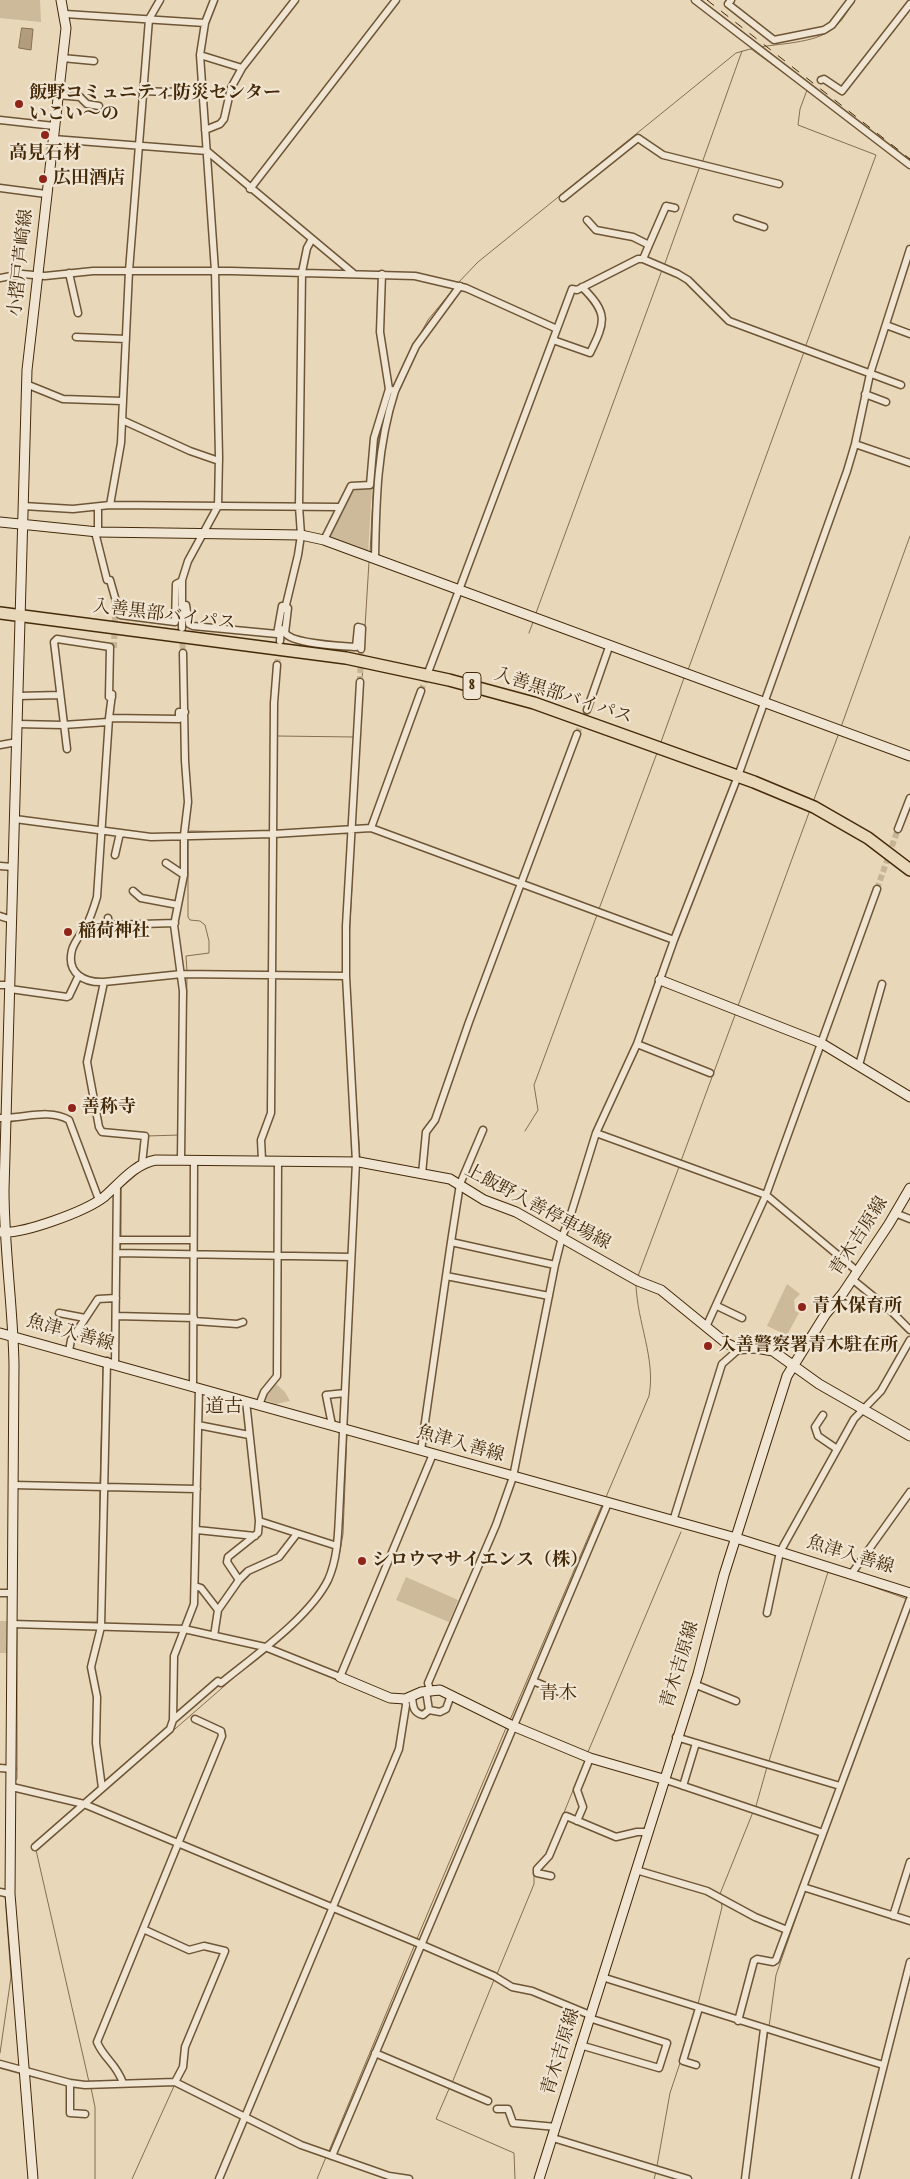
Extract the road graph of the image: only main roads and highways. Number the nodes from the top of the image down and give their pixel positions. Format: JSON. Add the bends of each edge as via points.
{"nodes":[{"id":1,"x":64,"y":1,"type":"edge"},
{"id":2,"x":0,"y":522,"type":"edge"},
{"id":3,"x":23,"y":524,"type":"junction"},
{"id":4,"x":0,"y":613,"type":"edge"},
{"id":5,"x":20,"y":616,"type":"junction"},
{"id":6,"x":910,"y":756,"type":"edge"},
{"id":7,"x":910,"y":870,"type":"edge"},
{"id":8,"x":660,"y":980,"type":"road end"},
{"id":9,"x":910,"y":1097,"type":"edge"},
{"id":10,"x":3,"y":1118,"type":"edge"},
{"id":11,"x":910,"y":1188,"type":"edge"},
{"id":12,"x":2,"y":1233,"type":"edge"},
{"id":13,"x":4,"y":1278,"type":"edge"},
{"id":14,"x":0,"y":1333,"type":"edge"},
{"id":15,"x":13,"y":1335,"type":"junction"},
{"id":16,"x":792,"y":1366,"type":"junction"},
{"id":17,"x":910,"y":1436,"type":"edge"},
{"id":18,"x":736,"y":1538,"type":"junction"},
{"id":19,"x":910,"y":1593,"type":"edge"},
{"id":20,"x":340,"y":1677,"type":"road end"},
{"id":21,"x":663,"y":1779,"type":"junction"},
{"id":22,"x":33,"y":2179,"type":"edge"},
{"id":23,"x":539,"y":2179,"type":"edge"}],
"edges":[{"from":1,"to":3,"type":"main road","name":"小摺戸芦崎線","via":[[66,28],[26,384]]},
{"from":2,"to":3,"type":"main road"},
{"from":3,"to":5,"type":"main road","name":"小摺戸芦崎線"},
{"from":3,"to":6,"type":"main road","via":[[97,532],[301,535],[324,540]]},
{"from":4,"to":5,"type":"highway","name":"入善黒部バイパス","number":"8"},
{"from":5,"to":7,"type":"highway","name":"入善黒部バイパス","number":"8","via":[[346,658],[534,703],[738,776],[842,821]]},
{"from":5,"to":10,"type":"main road","name":"小摺戸芦崎線","via":[[10,987]]},
{"from":8,"to":9,"type":"main road","via":[[821,1043]]},
{"from":10,"to":12,"type":"main road","name":"小摺戸芦崎線"},
{"from":11,"to":16,"type":"main road","name":"青木吉原線"},
{"from":12,"to":13,"type":"main road","name":"小摺戸芦崎線"},
{"from":12,"to":16,"type":"main road","name":"上飯野入善停車場線","via":[[35,1227],[99,1200],[142,1164],[156,1160],[356,1162],[450,1179],[484,1200],[511,1209],[638,1281],[661,1290],[726,1343],[739,1349],[773,1351]]},
{"from":13,"to":15,"type":"main road","name":"小摺戸芦崎線"},
{"from":14,"to":15,"type":"main road","name":"魚津入善線"},
{"from":15,"to":18,"type":"main road","name":"魚津入善線"},
{"from":15,"to":22,"type":"main road","name":"小摺戸芦崎線","via":[[10,1894]]},
{"from":16,"to":17,"type":"main road","name":"上飯野入善停車場線"},
{"from":16,"to":18,"type":"main road","name":"青木吉原線","via":[[784,1382]]},
{"from":18,"to":19,"type":"main road","name":"魚津入善線"},
{"from":18,"to":21,"type":"main road","name":"青木吉原線"},
{"from":20,"to":21,"type":"main road","via":[[390,1698],[409,1698],[440,1690],[590,1758]]},
{"from":21,"to":23,"type":"main road","name":"青木吉原線"}]}
